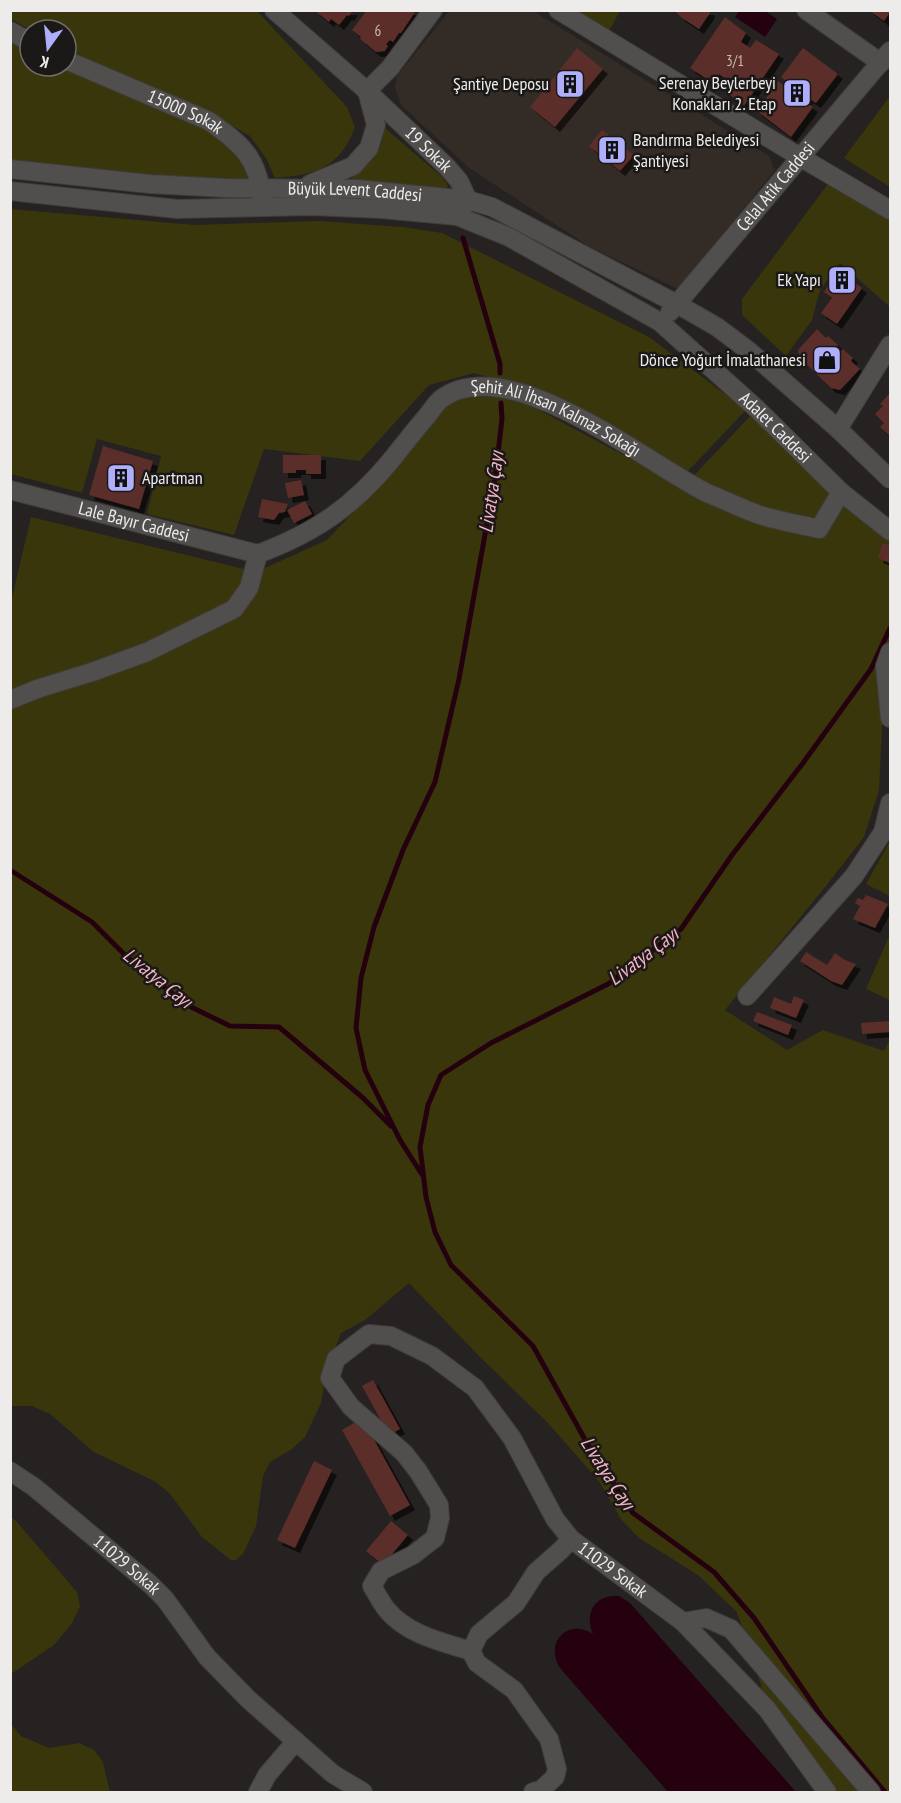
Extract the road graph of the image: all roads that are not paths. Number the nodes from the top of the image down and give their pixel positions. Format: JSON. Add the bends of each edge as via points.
{"nodes":[{"id":1,"x":273,"y":10,"type":"edge"},
{"id":2,"x":433,"y":10,"type":"edge"},
{"id":3,"x":558,"y":10,"type":"edge"},
{"id":4,"x":806,"y":10,"type":"edge"},
{"id":5,"x":886,"y":57,"type":"edge"},
{"id":6,"x":78,"y":65,"type":"edge"},
{"id":7,"x":368,"y":91,"type":"junction"},
{"id":8,"x":800,"y":157,"type":"junction"},
{"id":9,"x":353,"y":166,"type":"junction"},
{"id":10,"x":10,"y":169,"type":"edge"},
{"id":11,"x":261,"y":188,"type":"junction"},
{"id":12,"x":302,"y":188,"type":"junction"},
{"id":13,"x":340,"y":189,"type":"junction"},
{"id":14,"x":10,"y":191,"type":"edge"},
{"id":15,"x":468,"y":200,"type":"junction"},
{"id":16,"x":262,"y":207,"type":"junction"},
{"id":17,"x":336,"y":207,"type":"junction"},
{"id":18,"x":891,"y":210,"type":"edge"},
{"id":19,"x":457,"y":216,"type":"junction"},
{"id":20,"x":677,"y":304,"type":"junction"},
{"id":21,"x":660,"y":322,"type":"junction"},
{"id":22,"x":891,"y":345,"type":"edge"},
{"id":23,"x":838,"y":429,"type":"junction"},
{"id":24,"x":891,"y":479,"type":"edge"},
{"id":25,"x":10,"y":490,"type":"edge"},
{"id":26,"x":841,"y":492,"type":"junction"},
{"id":27,"x":891,"y":531,"type":"edge"},
{"id":28,"x":258,"y":554,"type":"junction"},
{"id":29,"x":889,"y":663,"type":"edge"},
{"id":30,"x":10,"y":700,"type":"edge"},
{"id":31,"x":891,"y":718,"type":"edge"},
{"id":32,"x":891,"y":803,"type":"edge"},
{"id":33,"x":747,"y":996,"type":"dead end"},
{"id":34,"x":10,"y":1471,"type":"edge"},
{"id":35,"x":570,"y":1539,"type":"junction"},
{"id":36,"x":684,"y":1622,"type":"junction"},
{"id":37,"x":471,"y":1651,"type":"junction"},
{"id":38,"x":296,"y":1741,"type":"junction"},
{"id":39,"x":547,"y":1790,"type":"edge"},
{"id":40,"x":258,"y":1792,"type":"edge"},
{"id":41,"x":363,"y":1792,"type":"edge"},
{"id":42,"x":827,"y":1792,"type":"edge"},
{"id":43,"x":871,"y":1792,"type":"edge"}],
"edges":[{"from":1,"to":7,"type":"street","name":"19 Sokak"},
{"from":2,"to":7,"type":"street"},
{"from":3,"to":8,"type":"street"},
{"from":4,"to":5,"type":"street"},
{"from":5,"to":8,"type":"street","name":"Celal Atik Caddesi"},
{"from":6,"to":11,"type":"street","name":"15000 Sokak","via":[[209,122],[249,154]]},
{"from":7,"to":9,"type":"street","via":[[376,125],[369,148]]},
{"from":7,"to":15,"type":"street","name":"19 Sokak","via":[[447,167]]},
{"from":8,"to":18,"type":"street"},
{"from":8,"to":20,"type":"street","name":"Celal Atik Caddesi"},
{"from":9,"to":12,"type":"street"},
{"from":9,"to":13,"type":"street"},
{"from":10,"to":11,"type":"street","name":"Büyük Levent Caddesi","via":[[150,184]]},
{"from":11,"to":12,"type":"street","name":"Büyük Levent Caddesi"},
{"from":11,"to":16,"type":"street","name":"15000 Sokak"},
{"from":12,"to":13,"type":"street","name":"Büyük Levent Caddesi"},
{"from":13,"to":15,"type":"street","name":"Büyük Levent Caddesi"},
{"from":13,"to":17,"type":"street"},
{"from":14,"to":16,"type":"street","name":"Büyük Levent Caddesi","via":[[177,209]]},
{"from":15,"to":19,"type":"street"},
{"from":15,"to":20,"type":"street","name":"Büyük Levent Caddesi","via":[[492,207]]},
{"from":16,"to":17,"type":"street","name":"Büyük Levent Caddesi"},
{"from":17,"to":19,"type":"street","name":"Büyük Levent Caddesi"},
{"from":19,"to":21,"type":"street","name":"Büyük Levent Caddesi","via":[[509,237]]},
{"from":20,"to":21,"type":"street","name":"Celal Atik Caddesi"},
{"from":20,"to":23,"type":"street","via":[[749,351]]},
{"from":21,"to":26,"type":"street","name":"Adalet Caddesi"},
{"from":22,"to":23,"type":"street"},
{"from":23,"to":24,"type":"street"},
{"from":25,"to":28,"type":"street","name":"Lale Bayır Caddesi"},
{"from":26,"to":27,"type":"street","name":"Adalet Caddesi"},
{"from":26,"to":28,"type":"street","name":"Şehit Ali İhsan Kalmaz Sokağı","via":[[819,530],[759,514],[706,492],[542,400],[511,389],[471,386],[440,400],[374,481],[333,517]]},
{"from":28,"to":30,"type":"street","via":[[249,588],[234,609],[147,652]]},
{"from":29,"to":31,"type":"street"},
{"from":32,"to":33,"type":"street","via":[[883,832],[854,876]]},
{"from":34,"to":38,"type":"street","name":"11029 Sokak","via":[[150,1584],[207,1657]]},
{"from":35,"to":36,"type":"street","name":"11029 Sokak"},
{"from":35,"to":37,"type":"street","name":"11029 Sokak","via":[[536,1572],[516,1603],[479,1634]]},
{"from":35,"to":37,"type":"street","via":[[555,1519],[512,1438],[475,1388],[432,1356],[391,1336],[369,1334],[336,1359],[330,1378],[351,1407],[404,1454],[439,1505],[435,1538],[413,1555],[381,1571],[372,1586],[387,1611],[408,1628]]},
{"from":36,"to":42,"type":"street","name":"11029 Sokak","via":[[766,1709]]},
{"from":36,"to":43,"type":"street","via":[[706,1618],[731,1629]]},
{"from":37,"to":39,"type":"street","via":[[477,1663],[514,1690],[549,1739],[557,1769]]},
{"from":38,"to":40,"type":"street"},
{"from":38,"to":41,"type":"street","name":"11029 Sokak","via":[[333,1774]]}]}
